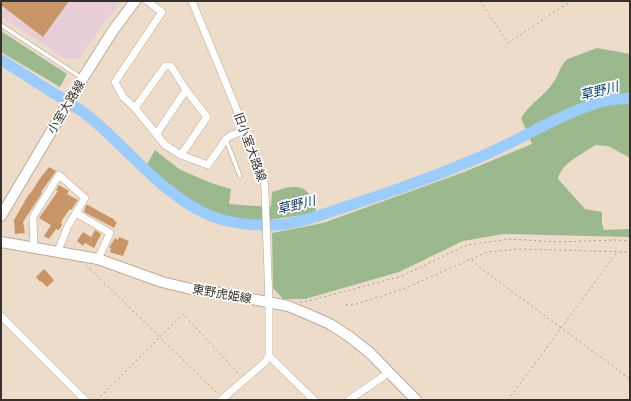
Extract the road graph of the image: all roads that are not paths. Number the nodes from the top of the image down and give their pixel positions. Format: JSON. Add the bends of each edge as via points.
{"nodes":[{"id":1,"x":135,"y":1,"type":"edge"},
{"id":2,"x":147,"y":1,"type":"edge"},
{"id":3,"x":192,"y":1,"type":"edge"},
{"id":4,"x":1,"y":25,"type":"edge"},
{"id":5,"x":82,"y":80,"type":"junction"},
{"id":6,"x":186,"y":90,"type":"junction"},
{"id":7,"x":135,"y":108,"type":"junction"},
{"id":8,"x":245,"y":130,"type":"junction"},
{"id":9,"x":157,"y":133,"type":"junction"},
{"id":10,"x":226,"y":139,"type":"junction"},
{"id":11,"x":181,"y":155,"type":"junction"},
{"id":12,"x":240,"y":176,"type":"dead end"},
{"id":13,"x":76,"y":213,"type":"junction"},
{"id":14,"x":1,"y":216,"type":"edge"},
{"id":15,"x":1,"y":242,"type":"edge"},
{"id":16,"x":34,"y":248,"type":"junction"},
{"id":17,"x":58,"y":251,"type":"junction"},
{"id":18,"x":98,"y":259,"type":"junction"},
{"id":19,"x":269,"y":298,"type":"junction"},
{"id":20,"x":1,"y":316,"type":"edge"},
{"id":21,"x":269,"y":356,"type":"junction"},
{"id":22,"x":388,"y":372,"type":"junction"},
{"id":23,"x":79,"y":394,"type":"junction"},
{"id":24,"x":72,"y":400,"type":"edge"},
{"id":25,"x":85,"y":400,"type":"edge"},
{"id":26,"x":222,"y":400,"type":"edge"},
{"id":27,"x":314,"y":400,"type":"edge"},
{"id":28,"x":349,"y":400,"type":"edge"},
{"id":29,"x":416,"y":400,"type":"edge"}],
"edges":[{"from":1,"to":5,"type":"main road","name":"小室大路線"},
{"from":2,"to":7,"type":"street","via":[[162,12],[115,82],[123,97]]},
{"from":3,"to":8,"type":"street","name":"旧小室大路線"},
{"from":4,"to":5,"type":"lane"},
{"from":5,"to":14,"type":"main road","name":"小室大路線"},
{"from":6,"to":7,"type":"street","via":[[171,66],[165,66]]},
{"from":6,"to":9,"type":"street"},
{"from":6,"to":11,"type":"street","via":[[207,117]]},
{"from":7,"to":9,"type":"street"},
{"from":8,"to":10,"type":"street"},
{"from":8,"to":19,"type":"street","name":"旧小室大路線","via":[[264,179]]},
{"from":9,"to":11,"type":"street","via":[[166,145]]},
{"from":10,"to":11,"type":"street","via":[[208,165]]},
{"from":10,"to":12,"type":"lane"},
{"from":13,"to":16,"type":"street","via":[[85,198],[59,175],[33,217]]},
{"from":13,"to":17,"type":"street"},
{"from":13,"to":18,"type":"street","via":[[110,234]]},
{"from":15,"to":16,"type":"main road","name":"東野虎姫線"},
{"from":16,"to":17,"type":"main road","name":"東野虎姫線"},
{"from":17,"to":18,"type":"main road","name":"東野虎姫線"},
{"from":18,"to":19,"type":"main road","name":"東野虎姫線","via":[[162,282],[191,289]]},
{"from":19,"to":21,"type":"street","name":"旧小室大路線"},
{"from":19,"to":22,"type":"main road","name":"東野虎姫線","via":[[330,324],[350,337]]},
{"from":20,"to":23,"type":"street"},
{"from":21,"to":26,"type":"street"},
{"from":21,"to":27,"type":"street"},
{"from":22,"to":28,"type":"street"},
{"from":22,"to":29,"type":"main road","name":"東野虎姫線"},
{"from":23,"to":24,"type":"street"},
{"from":23,"to":25,"type":"street"}]}
